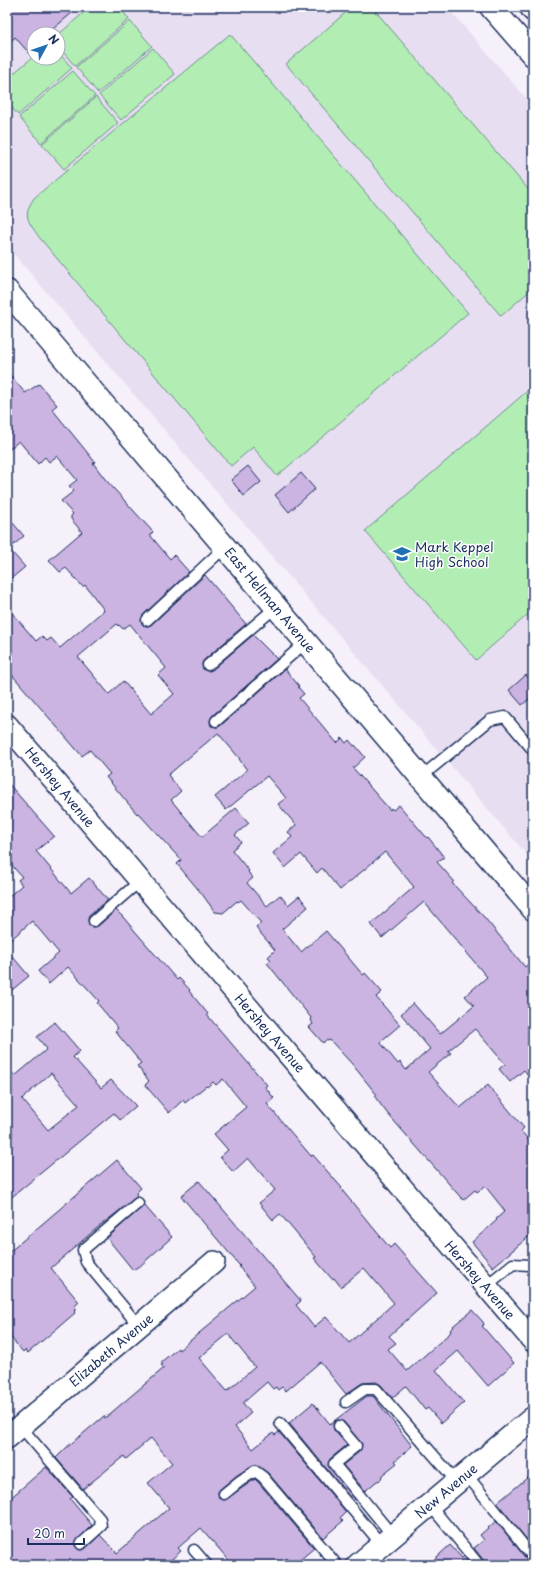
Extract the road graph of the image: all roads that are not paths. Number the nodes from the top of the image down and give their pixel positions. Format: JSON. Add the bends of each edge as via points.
{"nodes":[{"id":1,"x":491,"y":7,"type":"edge"},
{"id":2,"x":531,"y":7,"type":"edge"},
{"id":3,"x":533,"y":10,"type":"edge"},
{"id":4,"x":533,"y":55,"type":"edge"},
{"id":5,"x":7,"y":291,"type":"edge"},
{"id":6,"x":226,"y":547,"type":"junction"},
{"id":7,"x":276,"y":607,"type":"junction"},
{"id":8,"x":147,"y":620,"type":"dead end"},
{"id":9,"x":306,"y":642,"type":"junction"},
{"id":10,"x":208,"y":665,"type":"dead end"},
{"id":11,"x":216,"y":721,"type":"dead end"},
{"id":12,"x":7,"y":725,"type":"edge"},
{"id":13,"x":533,"y":750,"type":"edge"},
{"id":14,"x":421,"y":777,"type":"junction"},
{"id":15,"x":140,"y":881,"type":"junction"},
{"id":16,"x":533,"y":908,"type":"edge"},
{"id":17,"x":94,"y":921,"type":"dead end"},
{"id":18,"x":138,"y":1203,"type":"dead end"},
{"id":19,"x":214,"y":1262,"type":"dead end"},
{"id":20,"x":533,"y":1268,"type":"edge"},
{"id":21,"x":486,"y":1286,"type":"junction"},
{"id":22,"x":139,"y":1326,"type":"junction"},
{"id":23,"x":533,"y":1341,"type":"edge"},
{"id":24,"x":346,"y":1402,"type":"dead end"},
{"id":25,"x":533,"y":1418,"type":"edge"},
{"id":26,"x":280,"y":1423,"type":"dead end"},
{"id":27,"x":339,"y":1426,"type":"dead end"},
{"id":28,"x":14,"y":1433,"type":"edge"},
{"id":29,"x":461,"y":1478,"type":"junction"},
{"id":30,"x":224,"y":1494,"type":"dead end"},
{"id":31,"x":430,"y":1505,"type":"junction"},
{"id":32,"x":388,"y":1540,"type":"junction"},
{"id":33,"x":81,"y":1544,"type":"dead end"},
{"id":34,"x":194,"y":1550,"type":"dead end"},
{"id":35,"x":533,"y":1557,"type":"edge"},
{"id":36,"x":362,"y":1564,"type":"edge"},
{"id":37,"x":206,"y":1565,"type":"edge"},
{"id":38,"x":337,"y":1565,"type":"edge"},
{"id":39,"x":479,"y":1565,"type":"edge"}],
"edges":[{"from":1,"to":4,"type":"main road"},
{"from":2,"to":3,"type":"main road"},
{"from":5,"to":6,"type":"main road","name":"East Hellman Avenue"},
{"from":6,"to":7,"type":"main road","name":"East Hellman Avenue"},
{"from":6,"to":8,"type":"lane"},
{"from":7,"to":9,"type":"main road","name":"East Hellman Avenue"},
{"from":7,"to":10,"type":"lane"},
{"from":9,"to":11,"type":"lane"},
{"from":9,"to":14,"type":"main road","name":"East Hellman Avenue"},
{"from":12,"to":15,"type":"street","name":"Hershey Avenue"},
{"from":13,"to":14,"type":"lane","via":[[505,717],[490,720]]},
{"from":14,"to":16,"type":"main road","name":"East Hellman Avenue"},
{"from":15,"to":17,"type":"lane"},
{"from":15,"to":21,"type":"street","name":"Hershey Avenue"},
{"from":18,"to":22,"type":"lane","via":[[83,1250],[86,1262]]},
{"from":19,"to":22,"type":"street","name":"Elizabeth Avenue"},
{"from":20,"to":21,"type":"lane","via":[[529,1265],[513,1264]]},
{"from":21,"to":23,"type":"street","name":"Hershey Avenue"},
{"from":22,"to":28,"type":"street","name":"Elizabeth Avenue"},
{"from":24,"to":29,"type":"lane","via":[[365,1389],[376,1389]]},
{"from":25,"to":29,"type":"main road","name":"New Avenue"},
{"from":26,"to":32,"type":"lane"},
{"from":27,"to":32,"type":"lane","via":[[356,1446],[334,1464]]},
{"from":28,"to":33,"type":"lane","via":[[100,1519],[101,1526]]},
{"from":29,"to":31,"type":"main road","name":"New Avenue"},
{"from":29,"to":35,"type":"lane"},
{"from":30,"to":38,"type":"lane","via":[[254,1471],[263,1477]]},
{"from":31,"to":32,"type":"main road","name":"New Avenue"},
{"from":31,"to":39,"type":"lane"},
{"from":32,"to":36,"type":"main road","name":"New Avenue"},
{"from":34,"to":37,"type":"lane"}]}
